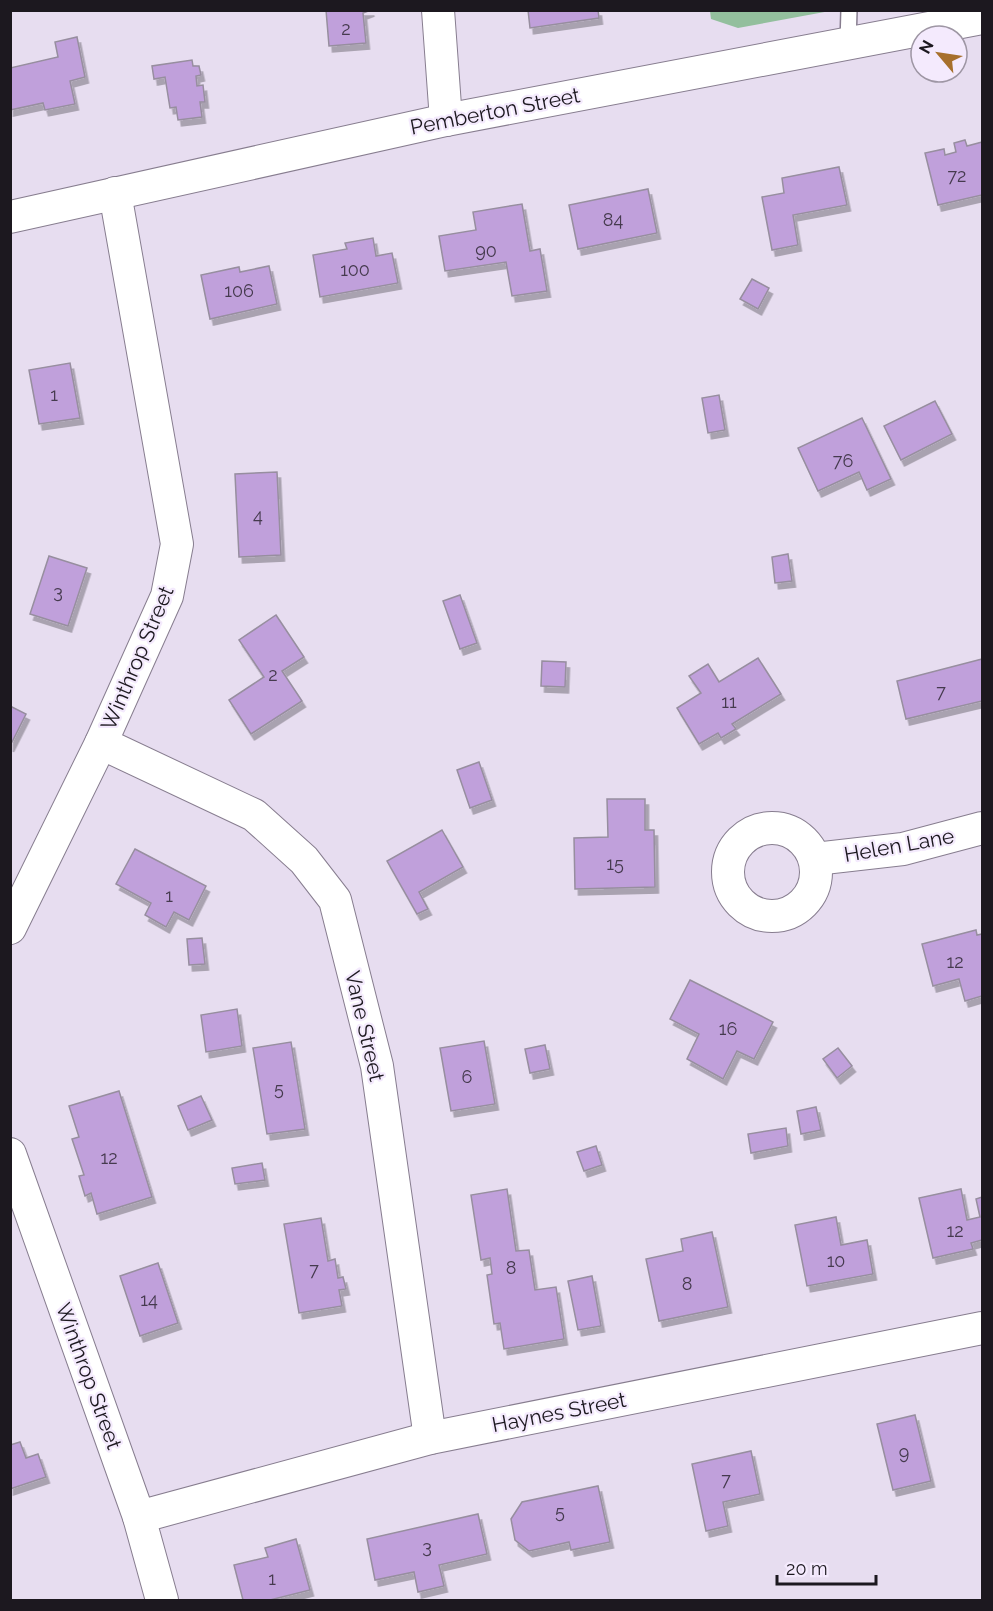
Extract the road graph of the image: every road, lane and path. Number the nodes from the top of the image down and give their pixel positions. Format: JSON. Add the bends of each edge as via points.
{"nodes":[{"id":1,"x":438,"y":10,"type":"edge"},
{"id":2,"x":849,"y":10,"type":"edge"},
{"id":3,"x":982,"y":18,"type":"edge"},
{"id":4,"x":848,"y":43,"type":"junction"},
{"id":5,"x":446,"y":120,"type":"junction"},
{"id":6,"x":114,"y":193,"type":"junction"},
{"id":7,"x":10,"y":218,"type":"edge"},
{"id":8,"x":101,"y":743,"type":"junction"},
{"id":9,"x":982,"y":828,"type":"edge"},
{"id":10,"x":815,"y":859,"type":"dead end"},
{"id":11,"x":10,"y":928,"type":"edge"},
{"id":12,"x":10,"y":1154,"type":"edge"},
{"id":13,"x":982,"y":1328,"type":"edge"},
{"id":14,"x":430,"y":1438,"type":"junction"},
{"id":15,"x":139,"y":1517,"type":"junction"},
{"id":16,"x":162,"y":1600,"type":"edge"}],
"edges":[{"from":1,"to":5,"type":"street"},
{"from":2,"to":4,"type":"lane"},
{"from":3,"to":4,"type":"street","name":"Pemberton Street"},
{"from":4,"to":5,"type":"street","name":"Pemberton Street"},
{"from":5,"to":6,"type":"street","name":"Pemberton Street"},
{"from":6,"to":7,"type":"street","name":"Pemberton Street"},
{"from":6,"to":8,"type":"street","name":"Winthrop Street","via":[[177,544],[168,596]]},
{"from":8,"to":11,"type":"street","name":"Winthrop Street"},
{"from":8,"to":14,"type":"street","name":"Vane Street","via":[[254,815],[304,860],[335,900],[377,1066]]},
{"from":9,"to":10,"type":"street","name":"Helen Lane","via":[[903,849]]},
{"from":12,"to":15,"type":"street","name":"Winthrop Street"},
{"from":13,"to":14,"type":"street","name":"Haynes Street"},
{"from":14,"to":15,"type":"street","name":"Haynes Street"},
{"from":15,"to":16,"type":"street","name":"Winthrop Street"}]}
